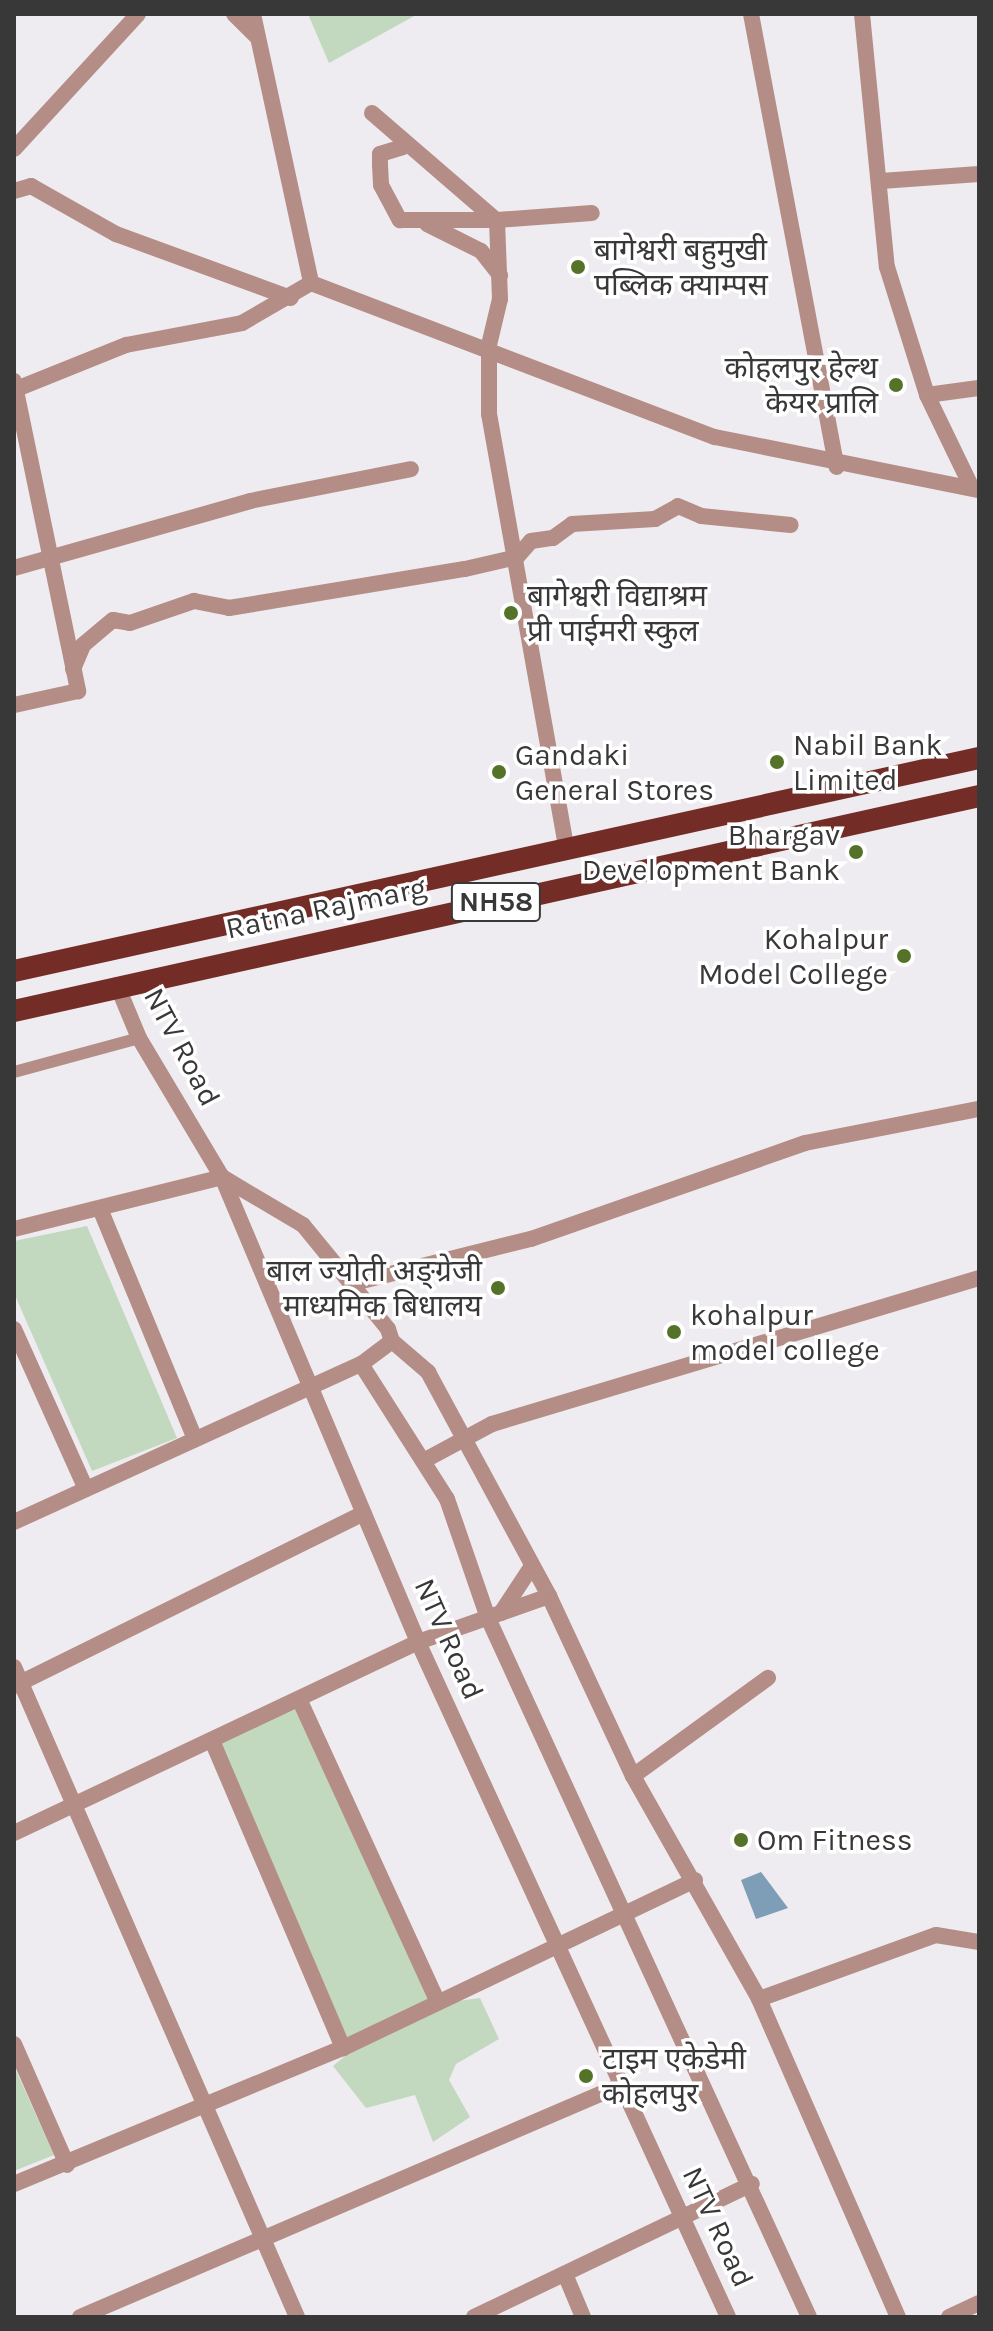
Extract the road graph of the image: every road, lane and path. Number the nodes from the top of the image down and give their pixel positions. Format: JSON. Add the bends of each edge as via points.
{"nodes":[{"id":1,"x":138,"y":14,"type":"edge"},
{"id":2,"x":234,"y":14,"type":"edge"},
{"id":3,"x":253,"y":14,"type":"edge"},
{"id":4,"x":751,"y":14,"type":"edge"},
{"id":5,"x":862,"y":14,"type":"edge"},
{"id":6,"x":256,"y":36,"type":"junction"},
{"id":7,"x":372,"y":113,"type":"dead end"},
{"id":8,"x":403,"y":147,"type":"junction"},
{"id":9,"x":14,"y":149,"type":"edge"},
{"id":10,"x":979,"y":174,"type":"edge"},
{"id":11,"x":881,"y":181,"type":"junction"},
{"id":12,"x":14,"y":191,"type":"edge"},
{"id":13,"x":592,"y":213,"type":"dead end"},
{"id":14,"x":497,"y":220,"type":"junction"},
{"id":15,"x":427,"y":224,"type":"junction"},
{"id":16,"x":500,"y":275,"type":"junction"},
{"id":17,"x":311,"y":283,"type":"junction"},
{"id":18,"x":291,"y":298,"type":"junction"},
{"id":19,"x":489,"y":345,"type":"junction"},
{"id":20,"x":15,"y":387,"type":"edge"},
{"id":21,"x":979,"y":388,"type":"edge"},
{"id":22,"x":927,"y":395,"type":"junction"},
{"id":23,"x":837,"y":467,"type":"junction"},
{"id":24,"x":411,"y":469,"type":"dead end"},
{"id":25,"x":975,"y":488,"type":"edge"},
{"id":26,"x":791,"y":525,"type":"dead end"},
{"id":27,"x":517,"y":557,"type":"junction"},
{"id":28,"x":51,"y":561,"type":"junction"},
{"id":29,"x":14,"y":568,"type":"edge"},
{"id":30,"x":73,"y":669,"type":"junction"},
{"id":31,"x":14,"y":705,"type":"edge"},
{"id":32,"x":979,"y":758,"type":"edge"},
{"id":33,"x":979,"y":796,"type":"edge"},
{"id":34,"x":566,"y":846,"type":"junction"},
{"id":35,"x":14,"y":971,"type":"edge"},
{"id":36,"x":117,"y":985,"type":"junction"},
{"id":37,"x":14,"y":1011,"type":"edge"},
{"id":38,"x":139,"y":1038,"type":"junction"},
{"id":39,"x":14,"y":1072,"type":"edge"},
{"id":40,"x":979,"y":1109,"type":"edge"},
{"id":41,"x":222,"y":1177,"type":"junction"},
{"id":42,"x":101,"y":1211,"type":"junction"},
{"id":43,"x":14,"y":1229,"type":"edge"},
{"id":44,"x":979,"y":1278,"type":"edge"},
{"id":45,"x":350,"y":1284,"type":"junction"},
{"id":46,"x":14,"y":1329,"type":"edge"},
{"id":47,"x":392,"y":1341,"type":"junction"},
{"id":48,"x":361,"y":1364,"type":"junction"},
{"id":49,"x":310,"y":1393,"type":"junction"},
{"id":50,"x":195,"y":1439,"type":"junction"},
{"id":51,"x":463,"y":1441,"type":"junction"},
{"id":52,"x":427,"y":1459,"type":"junction"},
{"id":53,"x":86,"y":1489,"type":"junction"},
{"id":54,"x":364,"y":1513,"type":"junction"},
{"id":55,"x":14,"y":1522,"type":"edge"},
{"id":56,"x":532,"y":1566,"type":"junction"},
{"id":57,"x":549,"y":1596,"type":"junction"},
{"id":58,"x":494,"y":1616,"type":"junction"},
{"id":59,"x":418,"y":1642,"type":"junction"},
{"id":60,"x":14,"y":1667,"type":"edge"},
{"id":61,"x":768,"y":1678,"type":"dead end"},
{"id":62,"x":18,"y":1684,"type":"edge"},
{"id":63,"x":300,"y":1701,"type":"junction"},
{"id":64,"x":213,"y":1743,"type":"junction"},
{"id":65,"x":633,"y":1776,"type":"junction"},
{"id":66,"x":75,"y":1805,"type":"junction"},
{"id":67,"x":14,"y":1833,"type":"edge"},
{"id":68,"x":695,"y":1880,"type":"junction"},
{"id":69,"x":620,"y":1911,"type":"junction"},
{"id":70,"x":559,"y":1940,"type":"junction"},
{"id":71,"x":979,"y":1942,"type":"edge"},
{"id":72,"x":759,"y":1999,"type":"junction"},
{"id":73,"x":438,"y":2002,"type":"junction"},
{"id":74,"x":14,"y":2044,"type":"edge"},
{"id":75,"x":343,"y":2048,"type":"junction"},
{"id":76,"x":619,"y":2086,"type":"junction"},
{"id":77,"x":200,"y":2102,"type":"junction"},
{"id":78,"x":67,"y":2165,"type":"junction"},
{"id":79,"x":14,"y":2184,"type":"edge"},
{"id":80,"x":752,"y":2184,"type":"junction"},
{"id":81,"x":684,"y":2215,"type":"junction"},
{"id":82,"x":263,"y":2240,"type":"junction"},
{"id":83,"x":565,"y":2274,"type":"junction"},
{"id":84,"x":979,"y":2303,"type":"edge"},
{"id":85,"x":80,"y":2317,"type":"edge"},
{"id":86,"x":297,"y":2317,"type":"edge"},
{"id":87,"x":474,"y":2317,"type":"edge"},
{"id":88,"x":583,"y":2317,"type":"edge"},
{"id":89,"x":728,"y":2317,"type":"edge"},
{"id":90,"x":809,"y":2317,"type":"edge"},
{"id":91,"x":898,"y":2317,"type":"edge"},
{"id":92,"x":949,"y":2317,"type":"edge"}],
"edges":[{"from":1,"to":9,"type":"street"},
{"from":2,"to":6,"type":"street"},
{"from":3,"to":6,"type":"street"},
{"from":4,"to":23,"type":"street"},
{"from":5,"to":11,"type":"street"},
{"from":6,"to":17,"type":"street"},
{"from":7,"to":8,"type":"street"},
{"from":8,"to":14,"type":"street","via":[[433,161]]},
{"from":8,"to":15,"type":"street","via":[[380,154],[381,185],[400,220]]},
{"from":10,"to":11,"type":"street"},
{"from":11,"to":22,"type":"street","via":[[887,267]]},
{"from":12,"to":18,"type":"street","via":[[31,186],[116,234]]},
{"from":13,"to":14,"type":"street"},
{"from":14,"to":15,"type":"street","via":[[461,216]]},
{"from":14,"to":16,"type":"street"},
{"from":15,"to":16,"type":"street","via":[[481,251]]},
{"from":16,"to":19,"type":"street"},
{"from":17,"to":18,"type":"street"},
{"from":17,"to":19,"type":"street"},
{"from":18,"to":20,"type":"street","via":[[242,323],[126,345]]},
{"from":19,"to":23,"type":"street","via":[[715,437]]},
{"from":19,"to":27,"type":"street","via":[[489,414]]},
{"from":20,"to":28,"type":"street"},
{"from":21,"to":22,"type":"street"},
{"from":22,"to":25,"type":"street"},
{"from":23,"to":25,"type":"street"},
{"from":24,"to":28,"type":"street","via":[[250,501]]},
{"from":26,"to":27,"type":"street","via":[[701,516],[678,506],[655,519],[572,524],[553,538],[531,541]]},
{"from":27,"to":30,"type":"street","via":[[311,597],[229,608],[194,601],[130,623],[113,620],[83,645]]},
{"from":27,"to":34,"type":"street","via":[[535,702]]},
{"from":28,"to":29,"type":"street"},
{"from":28,"to":30,"type":"street"},
{"from":30,"to":31,"type":"street","via":[[78,691]]},
{"from":32,"to":34,"type":"highway","name":"Ratna Rajmarg","number":"NH58"},
{"from":33,"to":36,"type":"highway","name":"Ratna Rajmarg","number":"NH58"},
{"from":34,"to":35,"type":"highway","name":"Ratna Rajmarg","number":"NH58"},
{"from":36,"to":37,"type":"highway","name":"Ratna Rajmarg","number":"NH58"},
{"from":36,"to":38,"type":"street","name":"NTV Road"},
{"from":38,"to":39,"type":"lane"},
{"from":38,"to":41,"type":"street","name":"NTV Road"},
{"from":40,"to":45,"type":"street","via":[[805,1143],[531,1239]]},
{"from":41,"to":42,"type":"street"},
{"from":41,"to":45,"type":"street","via":[[303,1225]]},
{"from":41,"to":49,"type":"street","name":"NTV Road"},
{"from":42,"to":43,"type":"street"},
{"from":42,"to":50,"type":"street"},
{"from":44,"to":51,"type":"street","via":[[492,1424]]},
{"from":45,"to":47,"type":"street"},
{"from":46,"to":53,"type":"street"},
{"from":47,"to":48,"type":"street"},
{"from":47,"to":51,"type":"street","via":[[428,1372]]},
{"from":48,"to":49,"type":"street"},
{"from":48,"to":52,"type":"street"},
{"from":49,"to":50,"type":"street"},
{"from":49,"to":54,"type":"street","name":"NTV Road"},
{"from":50,"to":53,"type":"street"},
{"from":51,"to":52,"type":"street"},
{"from":51,"to":56,"type":"street"},
{"from":52,"to":58,"type":"street"},
{"from":53,"to":55,"type":"street"},
{"from":54,"to":59,"type":"street","name":"NTV Road"},
{"from":54,"to":62,"type":"street"},
{"from":56,"to":57,"type":"street"},
{"from":56,"to":58,"type":"street"},
{"from":57,"to":58,"type":"street"},
{"from":57,"to":65,"type":"street"},
{"from":58,"to":59,"type":"street"},
{"from":58,"to":69,"type":"street"},
{"from":59,"to":63,"type":"street"},
{"from":59,"to":70,"type":"street","name":"NTV Road"},
{"from":60,"to":62,"type":"street"},
{"from":61,"to":65,"type":"street"},
{"from":62,"to":66,"type":"street"},
{"from":63,"to":64,"type":"street"},
{"from":63,"to":73,"type":"street"},
{"from":64,"to":66,"type":"street"},
{"from":64,"to":75,"type":"street"},
{"from":65,"to":68,"type":"street"},
{"from":66,"to":67,"type":"street"},
{"from":66,"to":77,"type":"street"},
{"from":68,"to":69,"type":"street"},
{"from":68,"to":72,"type":"street"},
{"from":69,"to":70,"type":"street"},
{"from":69,"to":80,"type":"street"},
{"from":70,"to":73,"type":"street"},
{"from":70,"to":76,"type":"street","name":"NTV Road"},
{"from":71,"to":72,"type":"street","via":[[936,1935],[788,1983]]},
{"from":72,"to":91,"type":"street"},
{"from":73,"to":75,"type":"street"},
{"from":74,"to":78,"type":"street"},
{"from":75,"to":77,"type":"street"},
{"from":76,"to":81,"type":"street","name":"NTV Road"},
{"from":76,"to":82,"type":"street"},
{"from":77,"to":78,"type":"street"},
{"from":77,"to":82,"type":"street"},
{"from":78,"to":79,"type":"street"},
{"from":80,"to":81,"type":"street"},
{"from":80,"to":90,"type":"street"},
{"from":81,"to":83,"type":"street"},
{"from":81,"to":89,"type":"street","name":"NTV Road"},
{"from":82,"to":85,"type":"street"},
{"from":82,"to":86,"type":"street"},
{"from":83,"to":87,"type":"street"},
{"from":83,"to":88,"type":"street"},
{"from":84,"to":92,"type":"street"}]}
